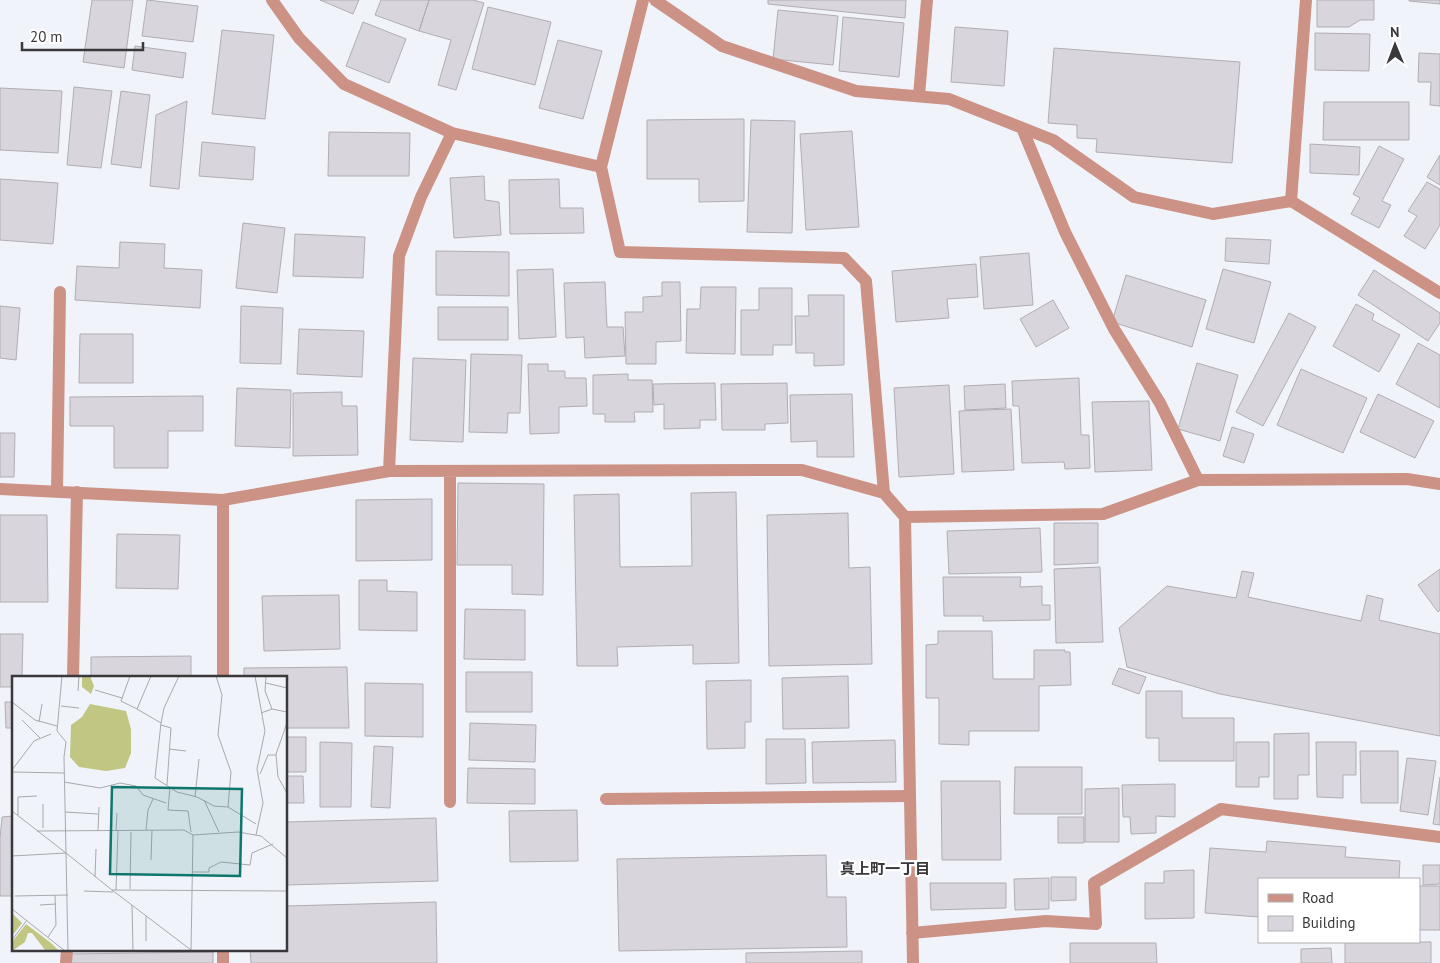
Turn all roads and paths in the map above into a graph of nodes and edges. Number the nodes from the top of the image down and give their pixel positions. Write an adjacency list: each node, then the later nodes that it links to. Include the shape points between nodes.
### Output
1 (272, 0): 8 (street, via 299,38 344,84)
2 (643, 0): 9 (street)
3 (655, 0): 6 (street, via 722,46 856,92)
4 (927, 0): 6 (street)
5 (1306, 0): 10 (street)
6 (919, 96): 7 (street, via 949,99)
7 (1022, 128): 10 (street, via 1053,140 1134,198 1213,214); 15 (street, via 1065,232 1114,329 1160,403)
8 (452, 133): 9 (street); 13 (street, via 421,197 399,256)
9 (601, 167): 20 (street, via 620,252 844,258 866,281)
10 (1290, 201): 12 (street)
11 (60, 292): 18 (street)
12 (1440, 293)
13 (389, 471): 14 (street); 21 (street)
14 (450, 471): 20 (street, via 802,470); 27 (street)
15 (1198, 480): 16 (street, via 1407,479); 22 (street, via 1103,514)
16 (1440, 484)
17 (0, 489): 18 (street)
18 (57, 491): 19 (street)
19 (77, 492): 21 (street); 23 (street)
20 (884, 493): 22 (street)
21 (223, 500): 24 (street)
22 (905, 517): 25 (street)
23 (73, 676)
24 (223, 676)
25 (910, 796): 26 (street); 29 (street)
26 (606, 799)
27 (450, 802)
28 (1440, 837): 29 (street, via 1221,809 1094,883 1096,924 1046,921)
29 (912, 933): 34 (street)
30 (67, 950): 32 (street)
31 (223, 950): 33 (street)
32 (66, 963)
33 (223, 963)
34 (913, 963)

